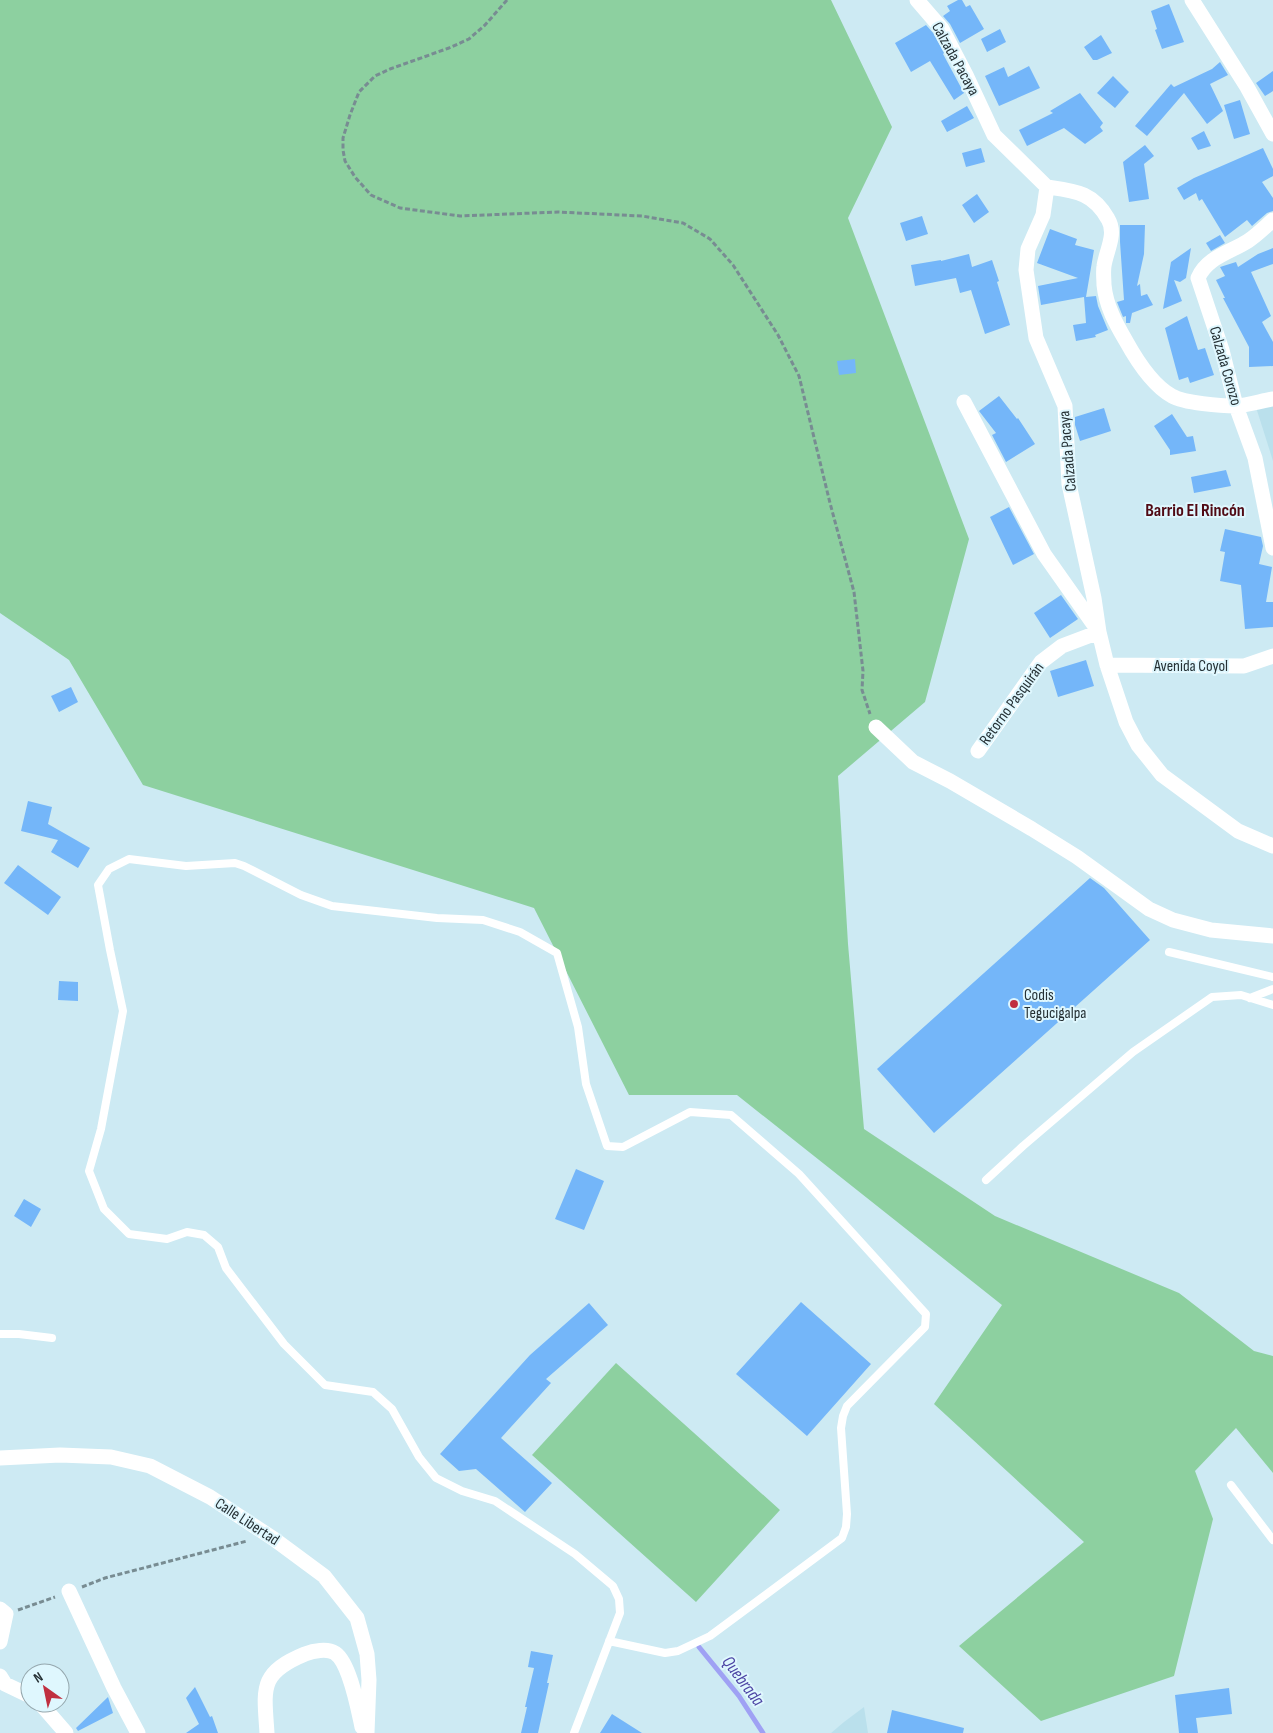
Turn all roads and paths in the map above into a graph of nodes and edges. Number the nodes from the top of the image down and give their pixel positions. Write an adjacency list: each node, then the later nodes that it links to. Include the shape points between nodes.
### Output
1 (507, 0): 15 (path, via 469,39 375,76 359,92 350,115 343,138 345,161 354,177 371,195 400,208 460,216 558,212 642,216 683,223 710,239 734,265 778,335 799,376 854,592 863,671 862,690)
2 (917, 0): 5 (street, Calzada Pacaya, via 942,29 994,135)
3 (1192, 0): 4 (street)
4 (1273, 134)
5 (1047, 187): 9 (street, via 1078,191 1088,196 1108,219 1112,228 1111,238 1103,268 1111,316 1130,350 1154,382 1173,397); 12 (street, Calzada Pacaya, via 1043,215 1028,249 1026,270 1036,338 1065,406 1069,484)
6 (1273, 220): 9 (street, Calzada Corozo, via 1248,241 1209,262 1198,278 1222,350)
7 (1273, 399): 9 (street)
8 (964, 402): 12 (street, via 1044,554)
9 (1236, 406): 10 (street, Calzada Corozo, via 1255,458)
10 (1270, 516): 11 (street, Calzada Corozo)
11 (1273, 548)
12 (1099, 632): 14 (street, Calzada Pacaya); 16 (street, Retorno Pasquirán, via 1062,646 1041,662)
13 (1273, 656): 14 (street, Avenida Coyol, via 1244,666)
14 (1108, 665): 17 (street, Calzada Pacaya, via 1126,722 1138,745 1162,775 1238,831)
15 (876, 727): 18 (street, via 913,762 1077,857 1149,909 1173,920 1211,930)
16 (978, 750)
17 (1273, 846)
18 (1273, 936)
19 (1168, 952): 20 (lane)
20 (1273, 976)
21 (1273, 989): 22 (lane)
22 (1250, 998): 23 (lane); 24 (lane, via 1241,995 1212,997 1141,1046)
23 (1273, 1005)
24 (986, 1180)
25 (0, 1334): 26 (lane)
26 (52, 1338)
27 (0, 1458): 37 (street, Calle Libertad, via 111,1457 150,1466 210,1497 324,1576 356,1618 367,1654 369,1680)
28 (1232, 1485): 29 (lane)
29 (1273, 1540)
30 (247, 1541): 31 (path, via 105,1578)
31 (69, 1592): 32 (path); 40 (street)
32 (3, 1612): 34 (street)
33 (609, 1641): 33 (lane, via 620,1613 619,1599 613,1586 575,1554 495,1501 462,1491 436,1478 419,1457 392,1409 373,1392 326,1385 284,1344 226,1268 218,1247 204,1235 188,1232 167,1239 128,1234 104,1209 89,1171 101,1128 124,1011 98,885 109,870 129,859 186,866 236,863 301,895 332,906 483,920 520,932 557,953 578,1027 586,1084 607,1146 623,1147 690,1112 731,1115 799,1174 926,1314 925,1327 847,1406 843,1416 841,1428 848,1514 842,1538 710,1636 678,1651 665,1653); 43 (lane)
34 (0, 1642)
35 (0, 1676): 36 (street, via 5,1684)
36 (20, 1691)
37 (360, 1691): 41 (street, Calle Libertad, via 334,1652 309,1652 286,1662 269,1677); 42 (street, Calle Libertad)
38 (49, 1713): 39 (street)
39 (66, 1733)
40 (138, 1733)
41 (267, 1733)
42 (366, 1733)
43 (574, 1733)

